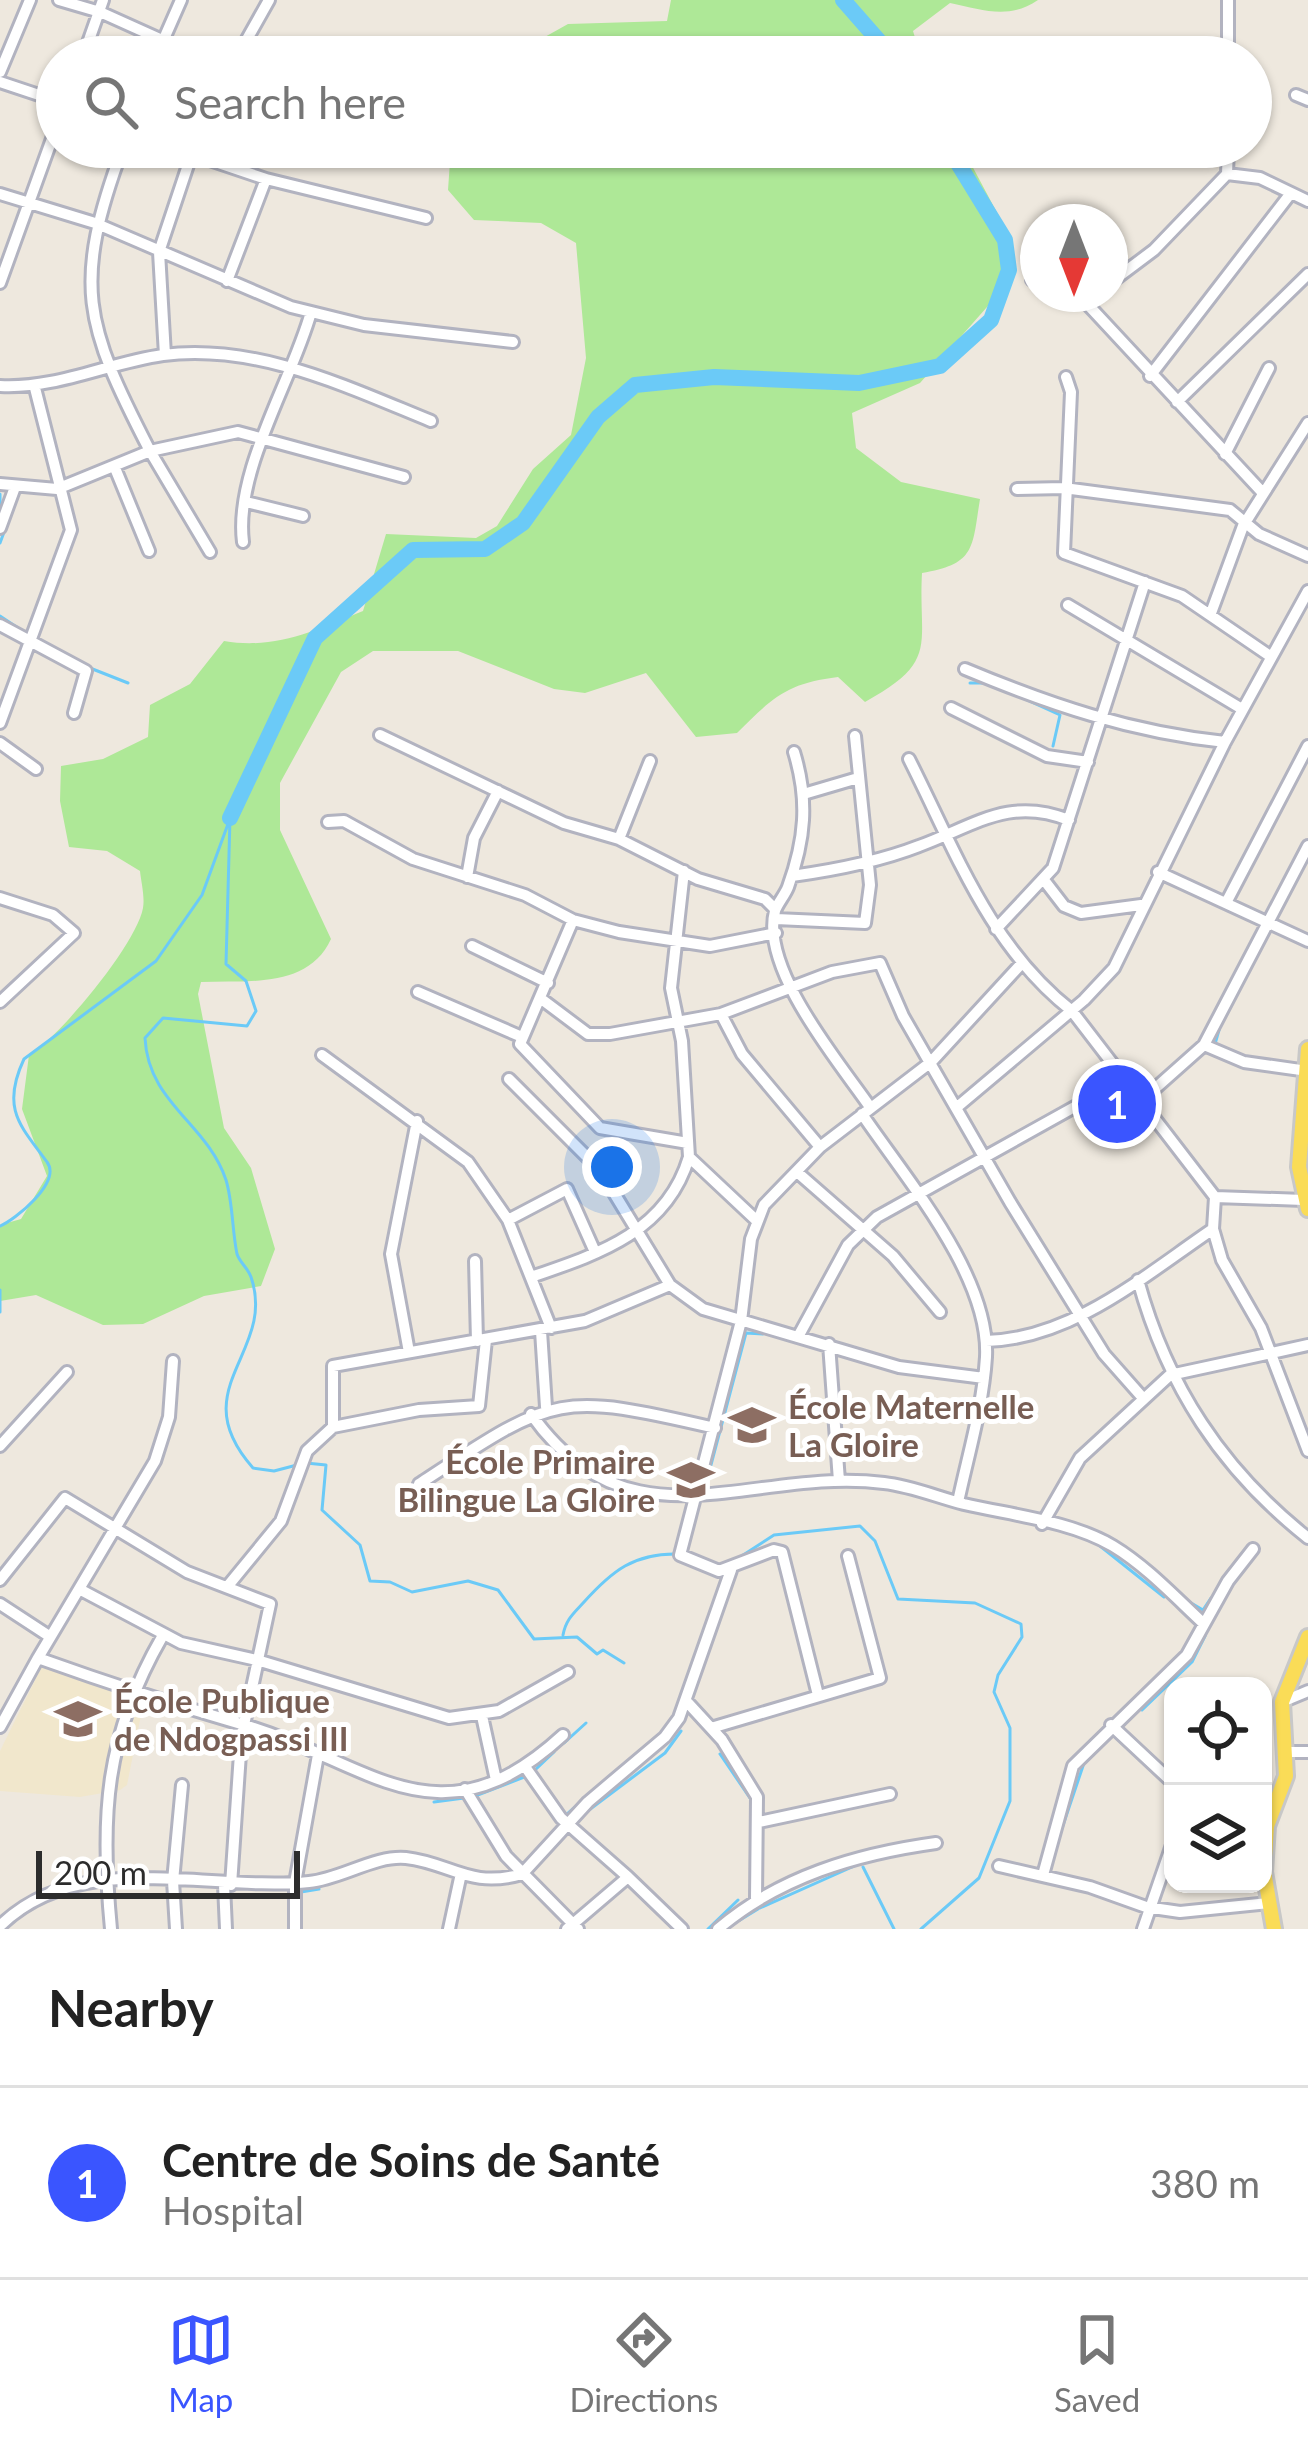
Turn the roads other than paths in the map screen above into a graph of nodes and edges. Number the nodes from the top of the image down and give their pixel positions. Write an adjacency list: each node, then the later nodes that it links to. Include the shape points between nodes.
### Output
1 (30, 0): 12 (street)
2 (58, 0): 6 (street)
3 (182, 0): 9 (street)
4 (268, 0): 10 (street)
5 (1228, 0): 11 (street)
6 (102, 6): 7 (street); 8 (street)
7 (91, 36)
8 (158, 36)
9 (165, 36)
10 (248, 36)
11 (1228, 36)
12 (0, 72)
13 (0, 82): 14 (street)
14 (36, 93)
15 (41, 168): 25 (street)
16 (115, 168): 27 (street)
17 (186, 168): 28 (street)
18 (237, 168): 21 (street)
19 (1227, 168): 20 (street)
20 (1227, 174): 23 (street, via 1260,178); 29 (street)
21 (266, 179): 26 (street); 31 (street)
22 (0, 194): 25 (street)
23 (1291, 194): 24 (street); 40 (street)
24 (1308, 201)
25 (27, 204): 27 (street); 32 (street)
26 (426, 218)
27 (95, 223): 28 (street); 37 (street, via 88,293)
28 (159, 252): 31 (street); 36 (street)
29 (1128, 270)
30 (1308, 274): 44 (street)
31 (227, 281): 33 (street)
32 (0, 284)
33 (311, 312): 35 (street); 38 (street)
34 (1094, 312): 40 (street)
35 (513, 342)
36 (165, 355): 37 (street); 38 (street)
37 (107, 367): 43 (street); 48 (street)
38 (296, 367): 45 (street); 47 (street)
39 (1269, 368): 49 (street)
40 (1150, 376): 44 (street)
41 (1066, 377): 54 (street)
42 (0, 386): 43 (street)
43 (34, 388): 55 (street)
44 (1177, 402): 49 (street)
45 (431, 421)
46 (1308, 423): 57 (street)
47 (262, 438): 48 (street, via 220,433); 51 (street); 58 (street)
48 (150, 451): 50 (street); 64 (street)
49 (1225, 454): 57 (street)
50 (115, 468): 55 (street); 63 (street)
51 (404, 477)
52 (0, 484): 53 (street)
53 (15, 487): 55 (street); 61 (street)
54 (1064, 488): 56 (street); 60 (street, via 1230,510); 66 (street, via 1064,553)
55 (57, 489): 72 (street, via 71,530)
56 (1017, 489)
57 (1262, 491): 60 (street)
58 (246, 502): 59 (street); 62 (street)
59 (303, 516)
60 (1246, 520): 65 (street); 69 (street)
61 (0, 528)
62 (243, 542)
63 (149, 551)
64 (210, 552)
65 (1308, 556)
66 (1145, 582): 69 (street); 71 (street)
67 (1308, 591): 73 (street)
68 (1069, 605): 71 (street)
69 (1211, 613): 73 (street)
70 (0, 625): 72 (street)
71 (1124, 637): 76 (street); 78 (street)
72 (29, 643): 77 (street, via 86,671); 79 (street)
73 (1270, 656): 76 (street)
74 (965, 669): 78 (street)
75 (950, 708): 88 (street, via 1047,756)
76 (1242, 709): 82 (street)
77 (74, 713)
78 (1100, 719): 82 (street); 88 (street)
79 (0, 723)
80 (380, 735): 91 (street)
81 (855, 736): 90 (street)
82 (1225, 742): 100 (street)
83 (0, 743): 89 (street)
84 (1308, 746): 105 (street)
85 (794, 752): 92 (street)
86 (909, 759): 95 (street)
87 (650, 761): 96 (street)
88 (1088, 762): 93 (street)
89 (36, 770)
90 (859, 778): 92 (street); 98 (street)
91 (499, 791): 96 (street); 102 (street, via 474,838)
92 (806, 793): 101 (street)
93 (1069, 820): 95 (street, via 1018,809); 103 (street)
94 (328, 822): 102 (street, via 344,821)
95 (948, 832): 98 (street); 110 (street, via 977,904)
96 (619, 839): 99 (street)
97 (1308, 846): 109 (street)
98 (867, 865): 101 (street); 107 (street, via 863,927)
99 (684, 871): 107 (street, via 765,899); 113 (street)
100 (1158, 872): 105 (street); 106 (street)
101 (792, 876): 107 (street)
102 (466, 877): 108 (street)
103 (1044, 880): 106 (street, via 1064,906 1082,913); 110 (street)
104 (0, 898): 119 (street, via 53,915 74,933)
105 (1227, 901): 109 (street)
106 (1141, 905): 121 (street, via 1114,968)
107 (775, 914): 111 (street)
108 (572, 920): 113 (street); 116 (street)
109 (1266, 920): 112 (street); 125 (street)
110 (996, 928): 115 (street)
111 (776, 933): 113 (street, via 718,945); 117 (street)
112 (1308, 941)
113 (672, 942): 123 (street)
114 (472, 946): 116 (street)
115 (1022, 963): 121 (street); 128 (street)
116 (548, 982): 120 (street)
117 (790, 991): 122 (street); 128 (street, via 880,963); 134 (street)
118 (418, 992): 124 (street)
119 (3, 994)
120 (540, 998): 123 (street, via 588,1034); 124 (street)
121 (1072, 1011): 131 (street); 133 (street)
122 (721, 1014): 123 (street); 137 (street, via 742,1054)
123 (675, 1025): 136 (street)
124 (522, 1037): 136 (street, via 521,1047 600,1128)
125 (1204, 1045): 129 (street, via 1244,1062); 132 (street)
126 (1308, 1049): 129 (main road)
127 (322, 1055): 135 (street)
128 (931, 1062): 133 (street); 134 (street)
129 (1306, 1070): 143 (main road, via 1299,1167)
130 (509, 1079): 148 (street, via 600,1170)
131 (1124, 1080): 132 (street); 139 (street)
132 (1141, 1102): 142 (street)
133 (956, 1108): 139 (street)
134 (866, 1111): 137 (street); 141 (street)
135 (418, 1121): 144 (street, via 468,1162); 163 (street, via 392,1234)
136 (688, 1143): 138 (street)
137 (820, 1147): 140 (street)
138 (689, 1157): 145 (street); 148 (street, via 671,1202)
139 (986, 1159): 141 (street); 155 (street)
140 (796, 1172): 145 (street); 146 (street)
141 (918, 1191): 146 (street); 160 (street, via 975,1300)
142 (1215, 1197): 143 (street); 147 (street)
143 (1306, 1205)
144 (508, 1220): 149 (street, via 566,1189); 151 (street)
145 (756, 1220): 156 (street)
146 (864, 1228): 154 (street); 158 (street)
147 (1214, 1229): 152 (street); 164 (street, via 1232,1283)
148 (638, 1231): 149 (street); 153 (street)
149 (595, 1252): 151 (street)
150 (475, 1262): 159 (street)
151 (534, 1276): 157 (street)
152 (1138, 1280): 155 (street); 167 (street)
153 (670, 1285): 156 (street, via 703,1309); 157 (street)
154 (940, 1312)
155 (1079, 1316): 160 (street, via 1027,1338); 169 (street)
156 (741, 1321): 158 (street); 173 (street)
157 (546, 1330): 159 (street); 170 (street)
158 (799, 1335): 161 (street)
159 (482, 1340): 163 (street); 172 (street, via 479,1406)
160 (986, 1342): 168 (street)
161 (830, 1344): 168 (street, via 927,1374); 176 (street)
162 (1308, 1345): 164 (street)
163 (409, 1352): 172 (street, via 330,1368)
164 (1274, 1357): 167 (street); 175 (street)
165 (173, 1361): 181 (street, via 166,1436)
166 (67, 1372): 174 (street)
167 (1170, 1375): 169 (street); 182 (street, via 1245,1480)
168 (983, 1378): 179 (street)
169 (1142, 1397): 180 (street, via 1080,1458)
170 (547, 1407): 171 (street); 173 (street, via 610,1404)
171 (531, 1414): 177 (street); 178 (street, via 582,1467 643,1495)
172 (333, 1427): 189 (street, via 306,1453 281,1521)
173 (715, 1428): 178 (street)
174 (0, 1446)
175 (1308, 1451)
176 (839, 1480): 178 (street); 179 (street)
177 (419, 1484)
178 (691, 1498): 187 (street, via 680,1555 708,1570)
179 (958, 1502): 180 (street)
180 (1042, 1524): 192 (street, via 1115,1547)
181 (118, 1527): 186 (street, via 65,1498); 189 (street); 190 (street)
182 (1308, 1538)
183 (0, 1550): 186 (street)
184 (1252, 1550): 192 (street)
185 (848, 1556): 201 (street, via 880,1678)
186 (16, 1558): 188 (street)
187 (731, 1570): 201 (street, via 782,1552); 203 (street)
188 (0, 1580)
189 (227, 1587): 197 (street, via 270,1604)
190 (81, 1590): 193 (street); 194 (street)
191 (0, 1604): 193 (street)
192 (1203, 1622): 206 (street, via 1187,1655)
193 (49, 1636): 196 (street)
194 (162, 1637): 197 (street); 200 (street)
195 (1308, 1637): 202 (main road)
196 (38, 1658): 200 (street); 207 (street)
197 (257, 1660): 204 (street, via 449,1718); 205 (street)
198 (568, 1672): 204 (street)
199 (1308, 1691): 202 (street)
200 (130, 1692): 205 (street); 229 (street, via 110,1767)
201 (818, 1695): 208 (street)
202 (1282, 1702): 210 (main road)
203 (688, 1703): 208 (street); 221 (street, via 665,1737)
204 (482, 1716): 215 (street)
205 (243, 1724): 212 (street); 232 (street)
206 (1111, 1725): 214 (street); 226 (street, via 1073,1766)
207 (0, 1727)
208 (711, 1728): 220 (street, via 753,1786)
209 (563, 1735): 213 (street)
210 (1284, 1752): 211 (street); 219 (main road, via 1286,1777)
211 (1308, 1752)
212 (317, 1755): 217 (street, via 392,1787); 231 (street)
213 (526, 1768): 215 (street); 221 (street)
214 (1164, 1775)
215 (496, 1780): 217 (street)
216 (182, 1785): 230 (street)
217 (466, 1789): 225 (street)
218 (890, 1794): 220 (street)
219 (1272, 1810)
220 (759, 1822): 234 (street)
221 (567, 1824): 225 (street); 227 (street)
222 (935, 1843): 234 (street, via 854,1859)
223 (1164, 1864): 236 (street)
224 (999, 1866): 226 (street)
225 (522, 1874): 228 (street); 238 (street)
226 (1043, 1875): 236 (street)
227 (628, 1876): 238 (street); 244 (street)
228 (460, 1877): 231 (street, via 404,1858); 243 (street)
229 (106, 1879): 230 (street); 237 (street, via 46,1893); 239 (street)
230 (173, 1882): 232 (street); 240 (street)
231 (295, 1883): 232 (street); 242 (street)
232 (228, 1885): 241 (street)
233 (1268, 1893): 235 (main road)
234 (756, 1898): 245 (street)
235 (1269, 1903): 236 (street, via 1180,1912); 247 (main road)
236 (1146, 1907): 246 (street)
237 (1, 1923)
238 (573, 1927)
239 (111, 1929)
240 (176, 1929)
241 (226, 1929)
242 (295, 1929)
243 (449, 1929)
244 (682, 1929)
245 (718, 1929)
246 (1142, 1929)
247 (1274, 1929)

